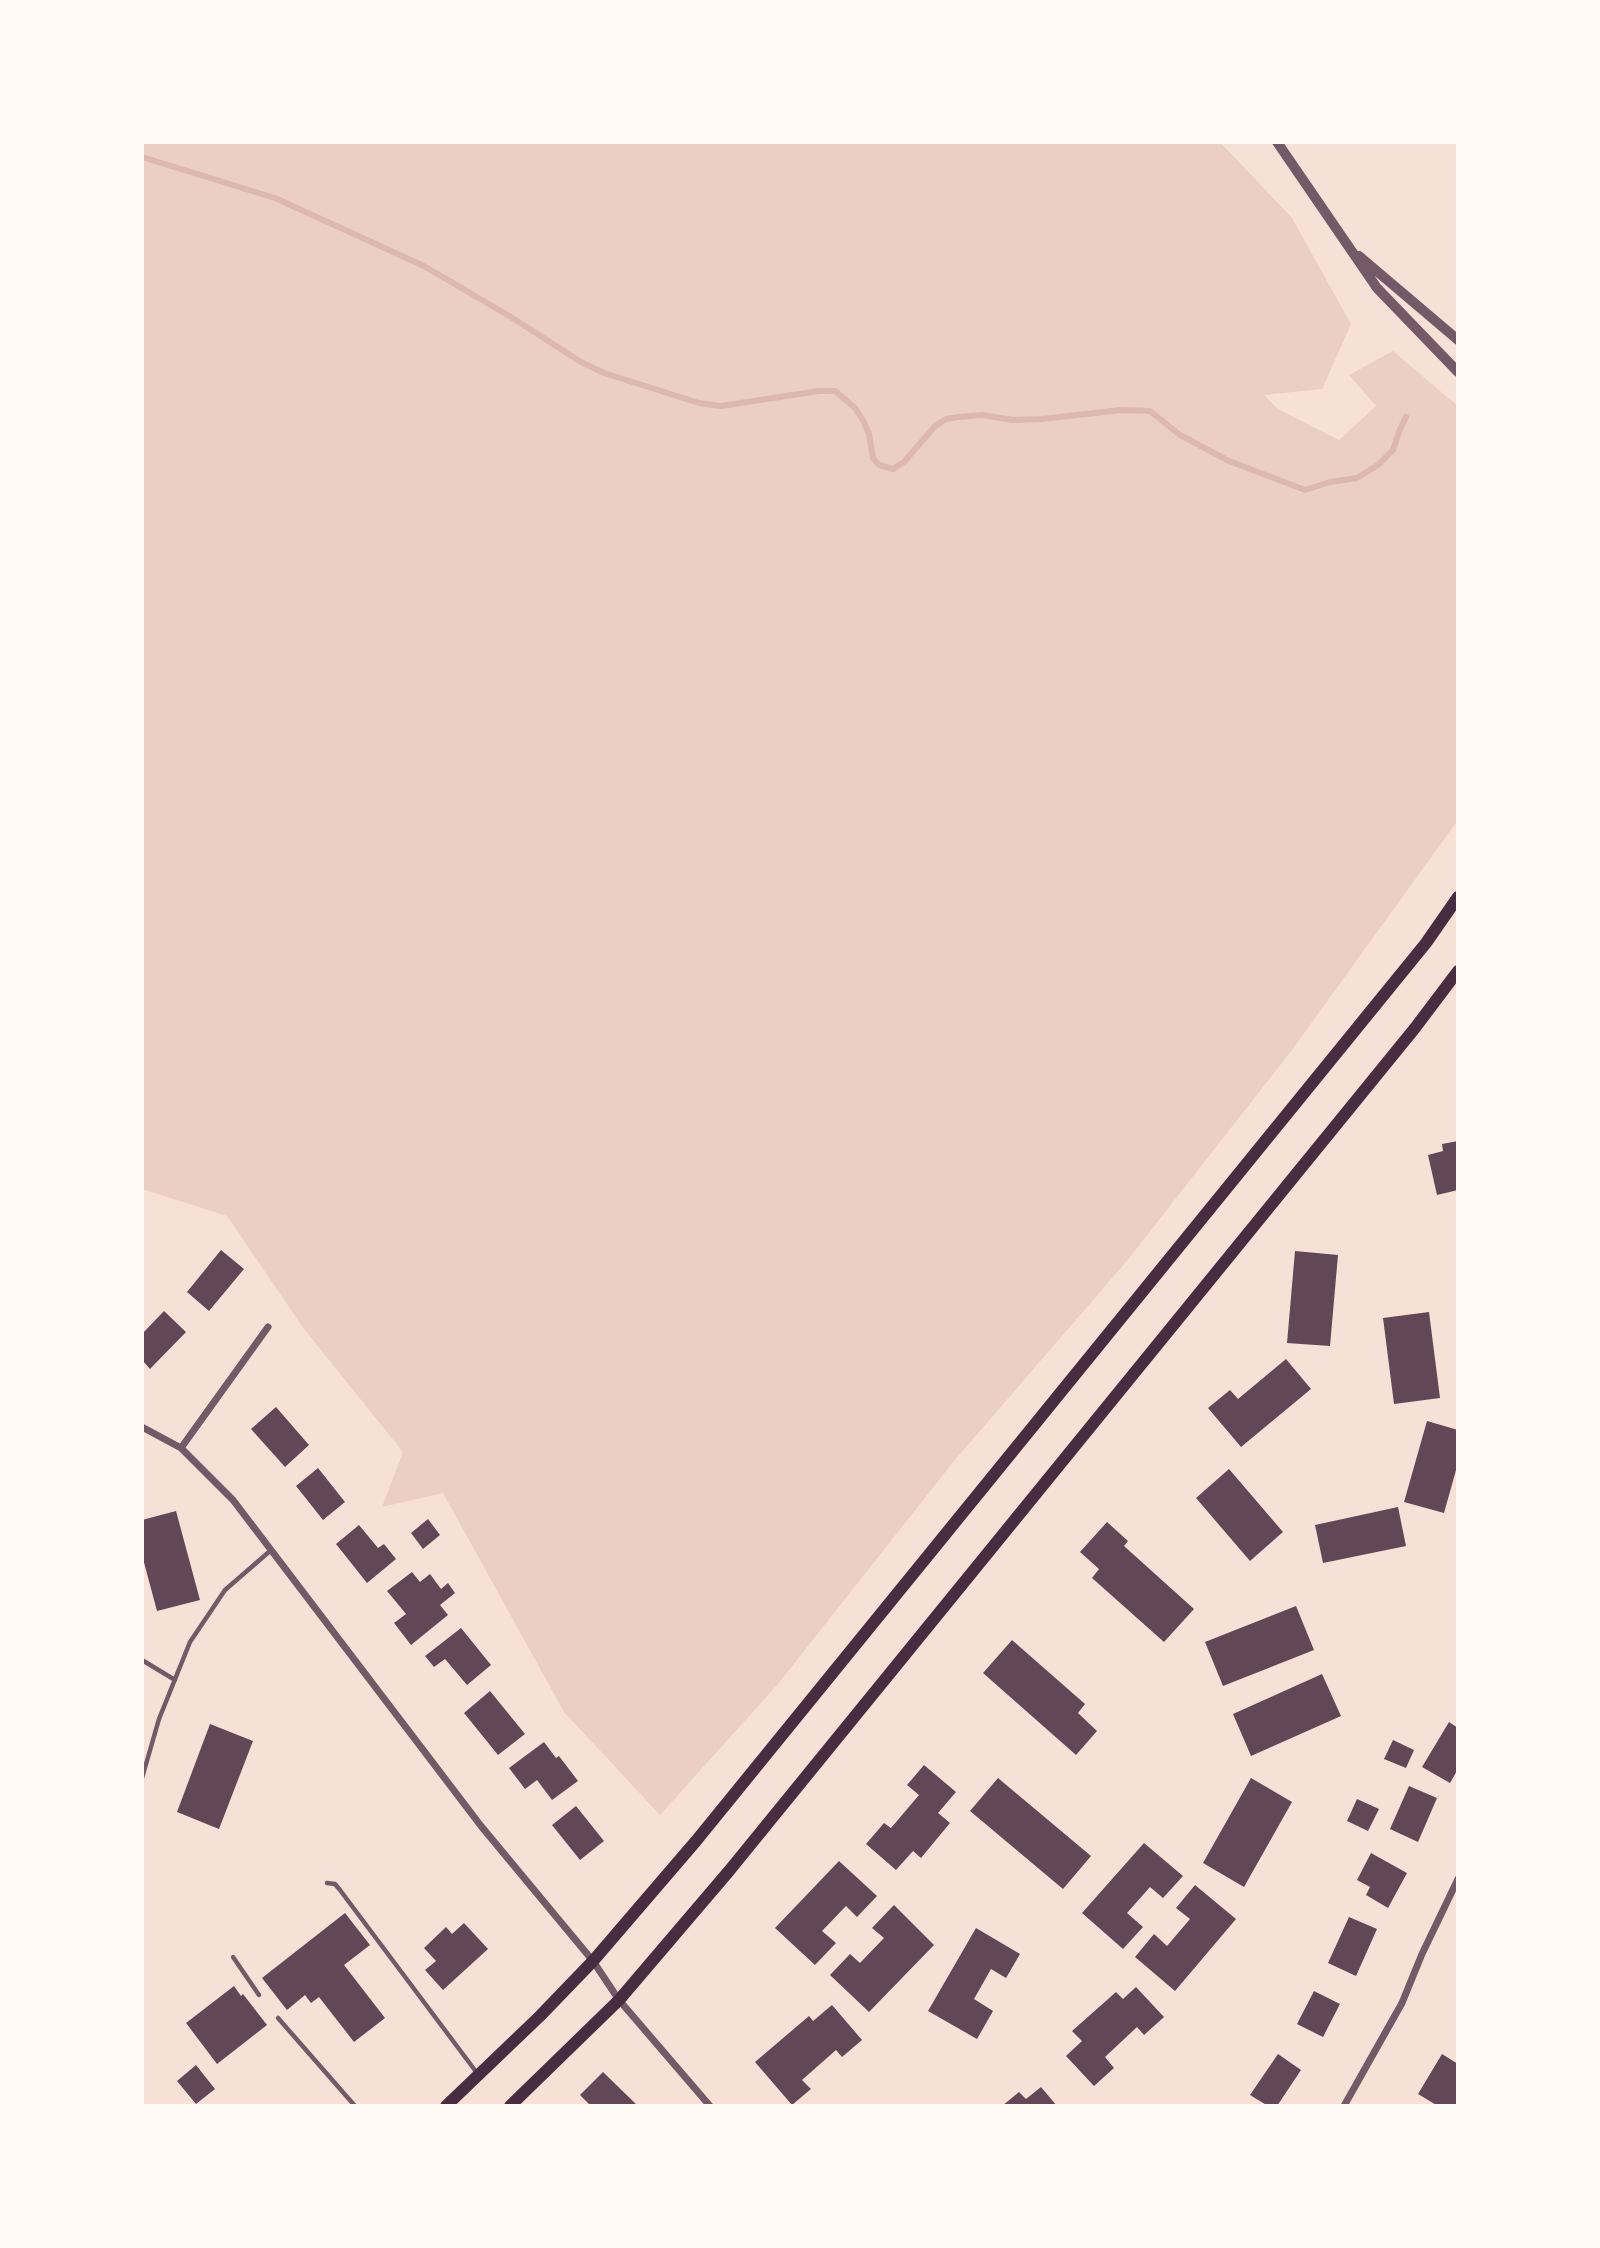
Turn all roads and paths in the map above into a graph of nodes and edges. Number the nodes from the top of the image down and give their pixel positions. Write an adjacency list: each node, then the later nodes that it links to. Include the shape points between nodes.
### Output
1 (1277, 142): 2 (street)
2 (1348, 246): 3 (street); 4 (street, via 1377,288)
3 (1458, 340)
4 (1458, 372)
5 (1458, 897): 17 (main road, via 1367,1016 695,1842)
6 (1458, 971): 19 (main road, via 738,1861)
7 (268, 1327): 9 (street)
8 (142, 1427): 9 (street)
9 (181, 1448): 10 (street, via 233,1500)
10 (271, 1550): 12 (lane, via 225,1590 190,1642); 17 (street, via 481,1826)
11 (142, 1660): 12 (lane)
12 (175, 1680): 13 (lane)
13 (142, 1778)
14 (1458, 1879): 26 (street, via 1402,2003)
15 (327, 1883): 21 (lane, via 340,1890)
16 (233, 1956): 18 (lane)
17 (593, 1961): 19 (street); 21 (main road)
18 (260, 1995)
19 (619, 2000): 24 (main road); 25 (street)
20 (278, 2018): 22 (lane)
21 (479, 2075): 23 (main road)
22 (355, 2106)
23 (446, 2106)
24 (510, 2106)
25 (710, 2106)
26 (1344, 2106)

